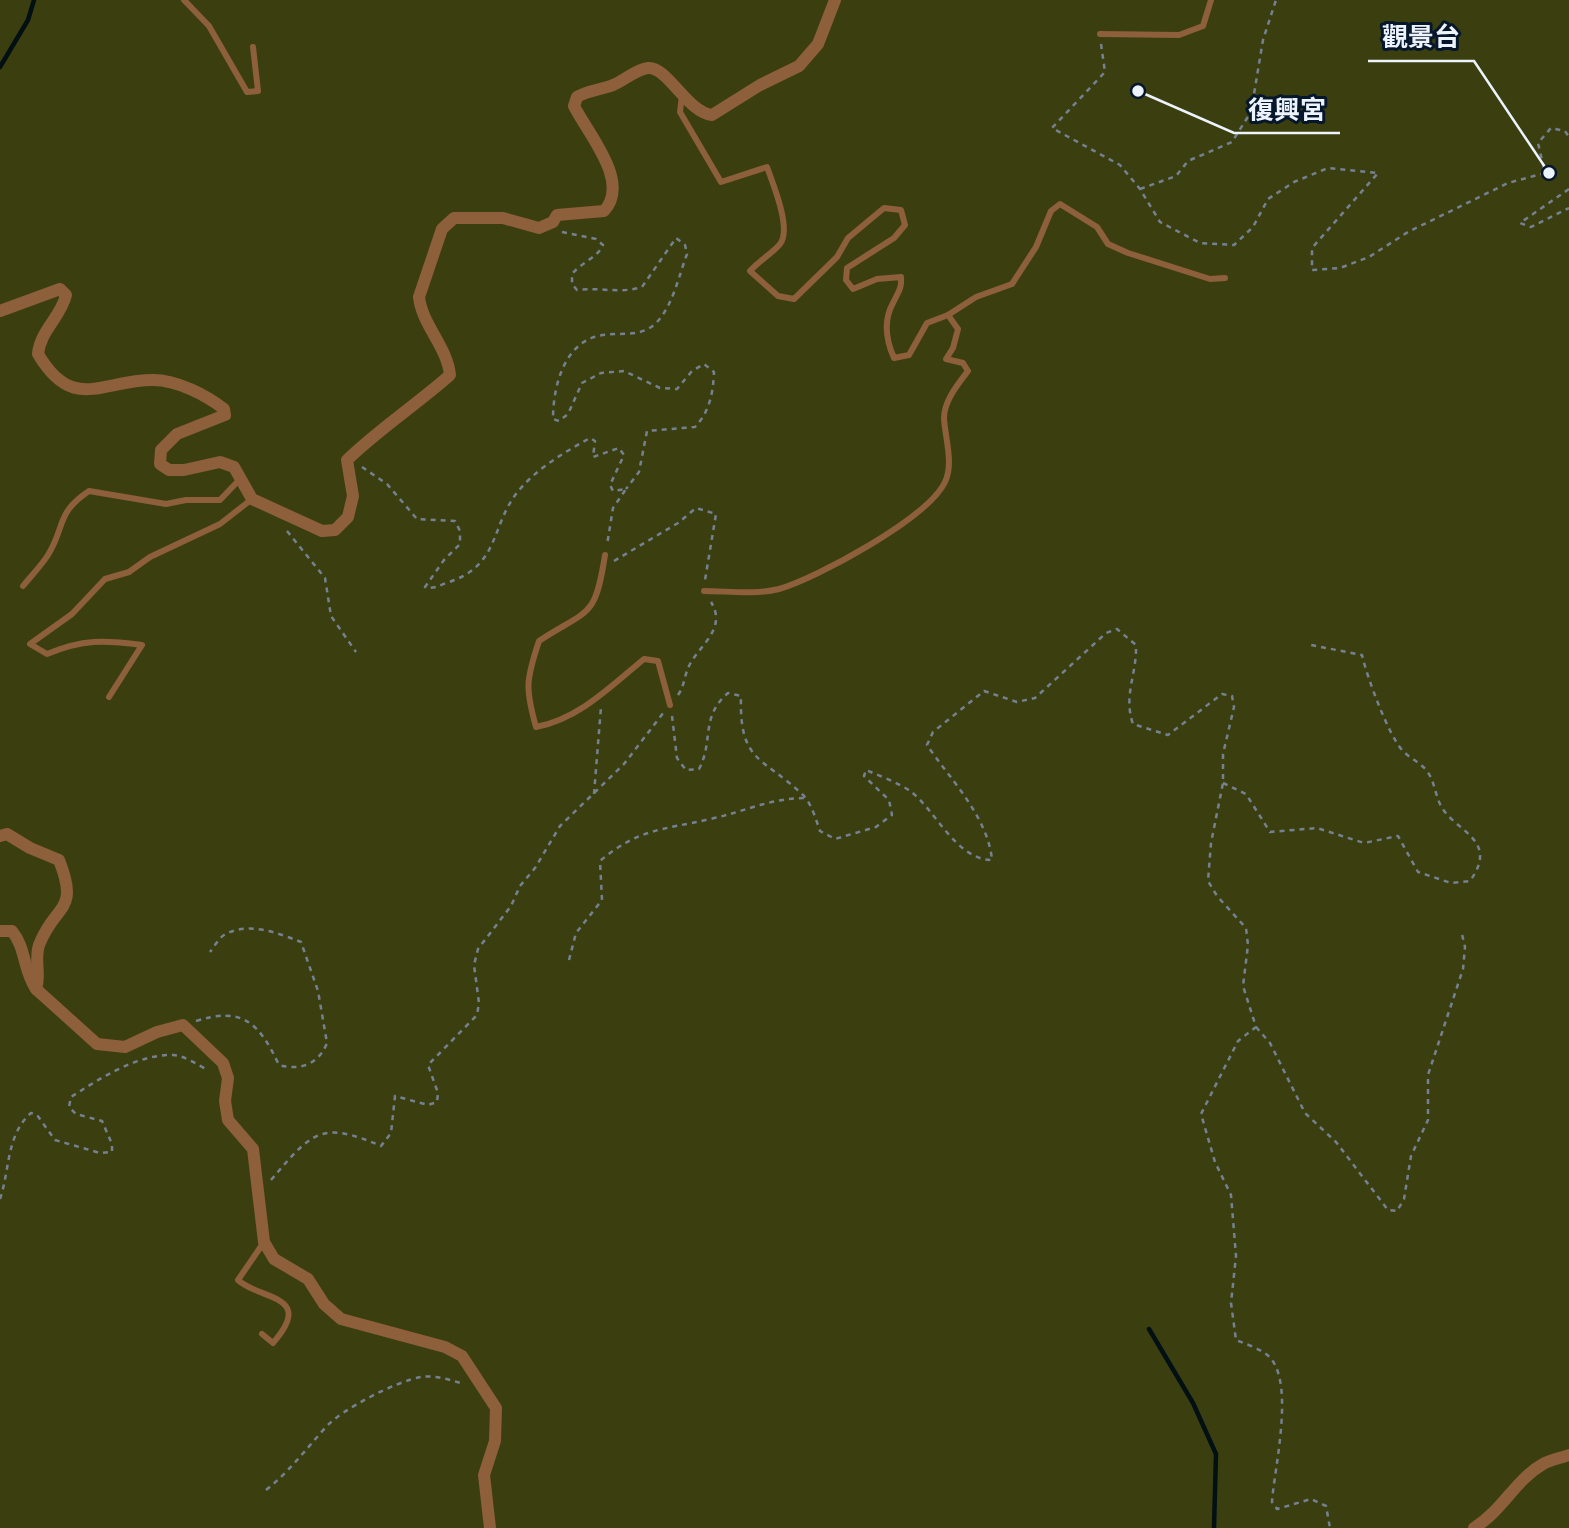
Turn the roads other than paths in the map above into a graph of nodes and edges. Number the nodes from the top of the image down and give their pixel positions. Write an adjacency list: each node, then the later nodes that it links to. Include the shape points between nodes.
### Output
1 (184, 0): 5 (lane, via 209,26 247,92 258,91)
2 (835, 0): 6 (street, via 818,44 799,66 712,115)
3 (1211, 0): 4 (lane, via 1203,26 1179,35)
4 (1100, 34)
5 (253, 47)
6 (682, 96): 9 (lane, via 680,113 721,182 767,167 784,230 780,244 750,271 778,296 794,299 837,257 848,238 884,208 901,210 905,225 894,238 847,268 846,279 853,289 877,279 901,277 902,288 888,313 887,343 894,358 909,355 927,323); 11 (street, via 657,69 646,68 577,97 574,106 612,178 614,192 604,211 557,215 539,228 503,218 454,218 442,229 419,296 420,307 442,345 450,375 347,460 353,496 348,517 335,530 322,531)
7 (1225, 278): 9 (lane, via 1210,279 1128,253 1108,244 1097,227 1060,204 1051,211 1036,247 1012,284 976,297)
8 (0, 311): 10 (street, via 60,289 66,295 64,306 39,341 38,354 55,378 70,389 87,391 157,380 207,396 225,415 177,434 161,450 160,464 169,470 184,470 220,462 234,467)
9 (948, 315): 14 (lane, via 958,329 946,359 964,363 968,371 951,395 944,416 949,445 945,482 913,513 813,577 776,590)
10 (240, 479): 11 (street); 13 (lane, via 220,500 166,504 89,491 72,502 60,520 48,556)
11 (252, 499): 15 (lane, via 220,524 150,557 130,572 105,579 72,614 30,644 47,654 103,639 142,645)
12 (605, 555): 16 (lane, via 596,602 585,614 540,641 526,694 536,727 557,723 601,696 644,659 658,661)
13 (23, 586)
14 (704, 591)
15 (109, 696)
16 (670, 705)
17 (0, 836): 19 (street, via 7,834 59,860 68,883 66,905 38,946)
18 (0, 932): 19 (street, via 12,931 20,941 26,975)
19 (36, 989): 20 (street, via 97,1044 125,1047 183,1025 223,1063 228,1078 228,1120 253,1149)
20 (264, 1242): 21 (lane, via 238,1280 283,1302 286,1328 273,1343); 23 (street, via 274,1259 309,1279 324,1304 341,1319 445,1347 462,1356 496,1408 495,1441 484,1475)
21 (262, 1334)
22 (1569, 1455): 24 (street, via 1543,1464 1517,1486 1494,1515)
23 (490, 1528)
24 (1474, 1528)

